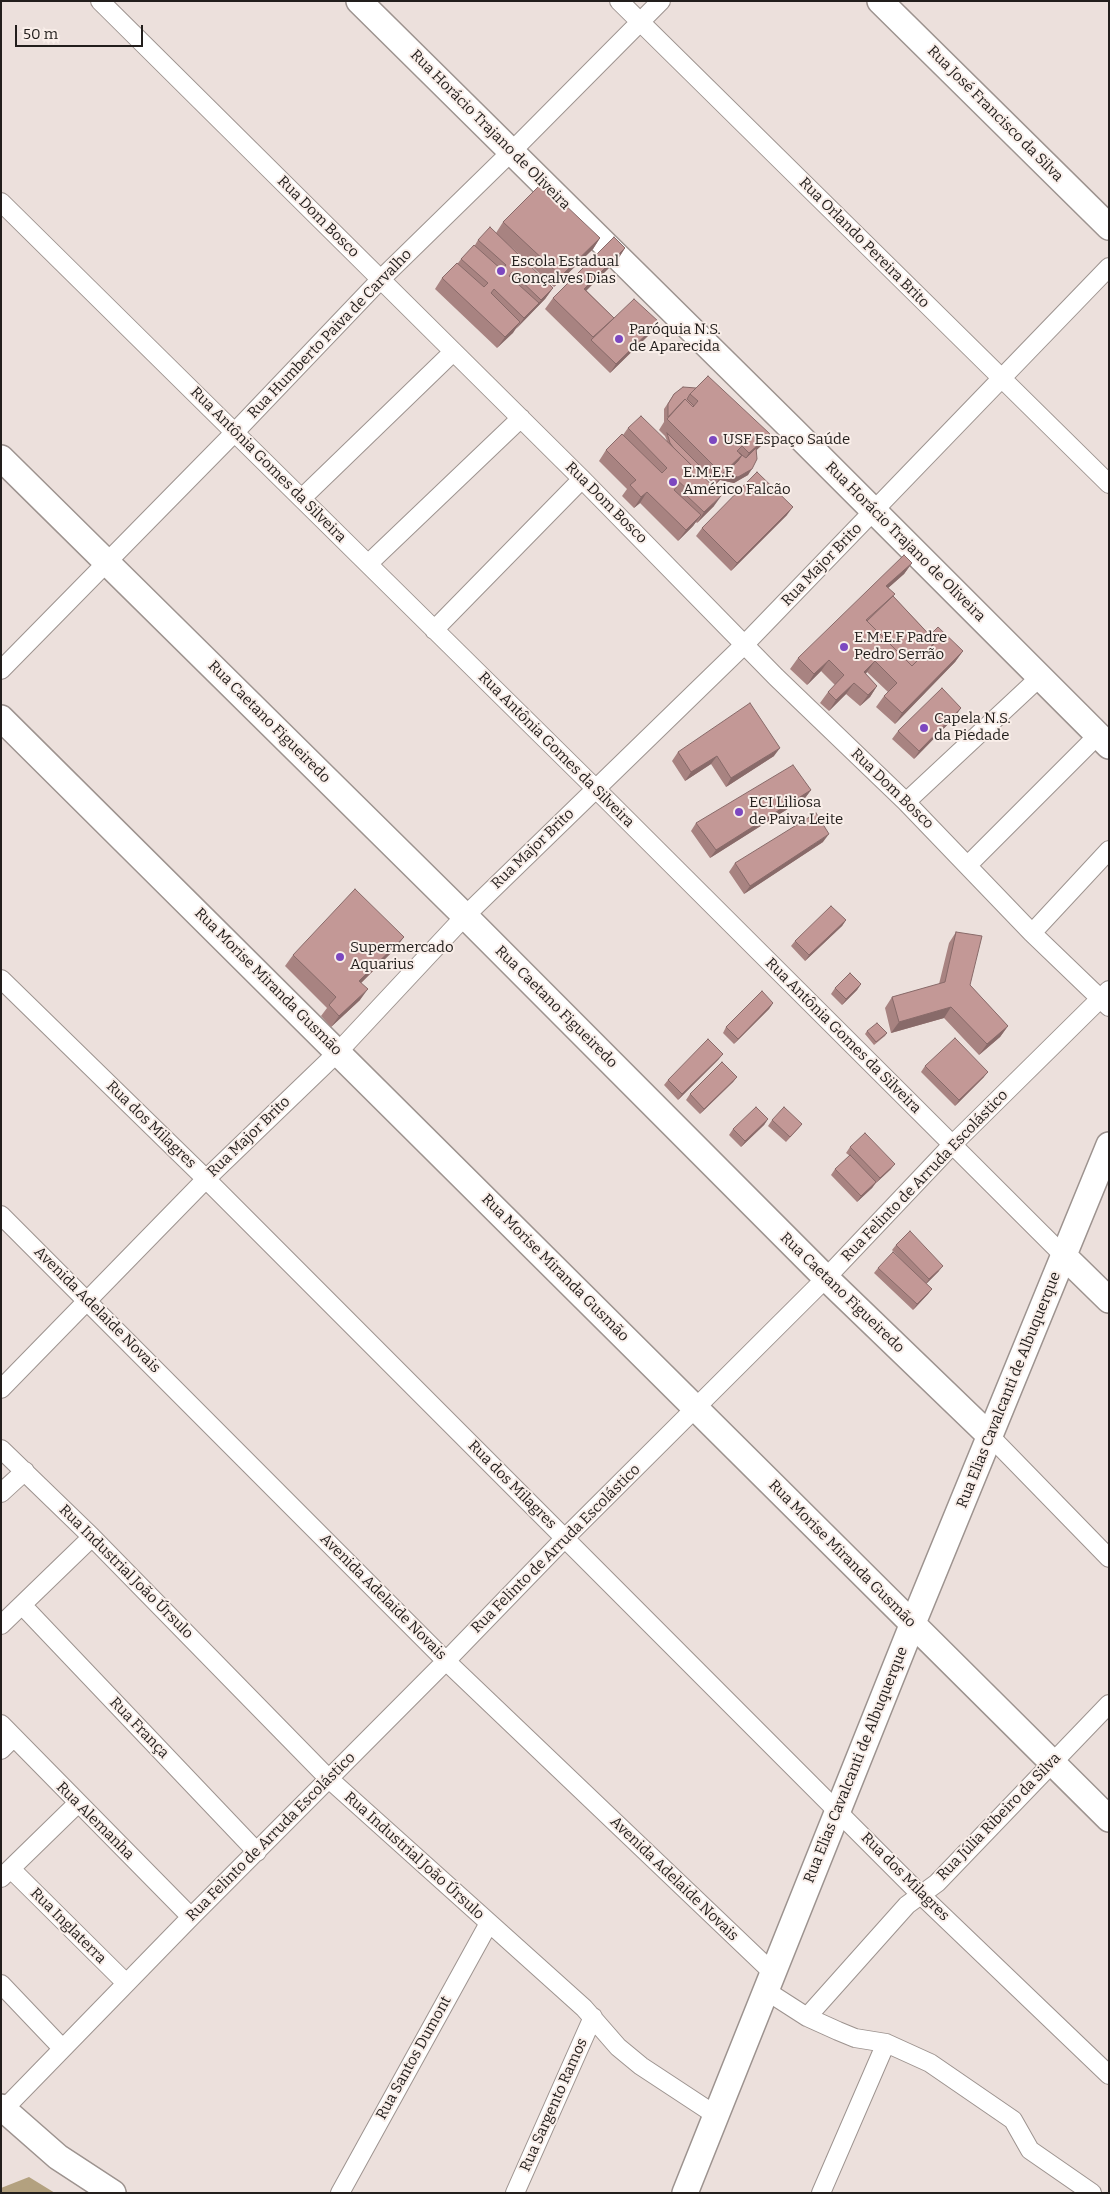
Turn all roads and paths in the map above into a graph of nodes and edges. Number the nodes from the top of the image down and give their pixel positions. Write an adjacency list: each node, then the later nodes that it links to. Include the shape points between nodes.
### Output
1 (100, 1): 11 (street, Rua Dom Bosco)
2 (359, 1): 7 (street, Rua Horácio Trajano de Oliveira)
3 (619, 1): 6 (street, Rua Orlando Pereira Brito)
4 (661, 1): 6 (street, Rua Humberto Paiva de Carvalho)
5 (880, 1): 9 (street, Rua José Francisco da Silva)
6 (639, 22): 7 (street, Rua Humberto Paiva de Carvalho); 13 (street, Rua Orlando Pereira Brito)
7 (512, 152): 11 (street, Rua Humberto Paiva de Carvalho); 20 (street, Rua Horácio Trajano de Oliveira)
8 (1, 202): 15 (street, Rua Antônia Gomes da Silveira)
9 (1109, 226)
10 (1109, 267): 13 (street, Rua Major Brito)
11 (381, 280): 12 (street, Rua Dom Bosco); 15 (street, Rua Humberto Paiva de Carvalho)
12 (453, 352): 14 (street, Rua Dom Bosco); 19 (street)
13 (1001, 378): 18 (street, Rua Orlando Pereira Brito); 20 (street, Rua Major Brito)
14 (521, 418): 17 (street, Rua Dom Bosco); 22 (street)
15 (235, 432): 19 (street, Rua Antônia Gomes da Silveira); 21 (street, Rua Humberto Paiva de Carvalho)
16 (1, 458): 21 (street, Rua Caetano Figueiredo)
17 (582, 479): 23 (street); 24 (street, Rua Dom Bosco)
18 (1109, 484)
19 (302, 498): 22 (street, Rua Antônia Gomes da Silveira)
20 (874, 512): 24 (street, Rua Major Brito); 26 (street, Rua Horácio Trajano de Oliveira)
21 (106, 561): 25 (street, Rua Humberto Paiva de Carvalho); 33 (street, Rua Caetano Figueiredo)
22 (368, 564): 23 (street, Rua Antônia Gomes da Silveira)
23 (434, 630): 29 (street, Rua Antônia Gomes da Silveira)
24 (746, 643): 29 (street, Rua Major Brito); 30 (street, Rua Dom Bosco)
25 (1, 670)
26 (1040, 677): 28 (street, Rua Horácio Trajano de Oliveira); 30 (street)
27 (1, 718): 37 (street, Rua Morise Miranda Gusmão)
28 (1103, 741): 32 (street)
29 (595, 788): 33 (street, Rua Major Brito); 38 (street, Rua Antônia Gomes da Silveira)
30 (906, 802): 32 (street, Rua Dom Bosco)
31 (1109, 850): 34 (street)
32 (968, 865): 34 (street, Rua Dom Bosco)
33 (464, 916): 37 (street, Rua Major Brito); 43 (street, Rua Caetano Figueiredo)
34 (1032, 933): 36 (street, Rua Dom Bosco)
35 (1, 979): 40 (street, Rua dos Milagres)
36 (1106, 998): 38 (street, Rua Felinto de Arruda Escolástico)
37 (338, 1052): 40 (street, Rua Major Brito); 47 (street, Rua Morise Miranda Gusmão)
38 (953, 1144): 42 (street, Rua Antônia Gomes da Silveira); 43 (street, Rua Felinto de Arruda Escolástico)
39 (1109, 1145): 42 (street, Rua Elias Cavalcanti de Albuquerque)
40 (206, 1179): 45 (street, Rua Major Brito); 53 (street, Rua dos Milagres)
41 (1, 1214): 45 (street, Avenida Adelaide Novais)
42 (1064, 1256): 44 (street, Rua Antônia Gomes da Silveira); 48 (street, Rua Elias Cavalcanti de Albuquerque)
43 (826, 1278): 47 (street, Rua Felinto de Arruda Escolástico); 48 (street, Rua Caetano Figueiredo)
44 (1109, 1300)
45 (88, 1301): 46 (street, Rua Major Brito); 58 (street, Avenida Adelaide Novais)
46 (1, 1389)
47 (696, 1409): 53 (street, Rua Felinto de Arruda Escolástico); 56 (street, Rua Morise Miranda Gusmão)
48 (990, 1436): 54 (street, Rua Caetano Figueiredo); 56 (street, Rua Elias Cavalcanti de Albuquerque)
49 (1, 1449): 50 (street, Rua Industrial João Úrsulo)
50 (25, 1471): 51 (street); 52 (street, Rua Industrial João Úrsulo)
51 (1, 1493)
52 (92, 1537): 55 (street); 64 (street, Rua Industrial João Úrsulo)
53 (565, 1538): 58 (street, Rua Felinto de Arruda Escolástico); 66 (street, Rua dos Milagres)
54 (1109, 1558)
55 (22, 1605): 57 (street); 68 (street, Rua França)
56 (913, 1624): 63 (street, Rua Morise Miranda Gusmão); 66 (street, Rua Elias Cavalcanti de Albuquerque)
57 (1, 1625)
58 (446, 1661): 64 (street, Rua Felinto de Arruda Escolástico); 73 (street, Avenida Adelaide Novais)
59 (1109, 1704): 63 (street, Rua Júlia Ribeiro da Silva)
60 (1, 1724): 61 (street, Rua Alemanha)
61 (14, 1737): 62 (street); 65 (street, Rua Alemanha)
62 (1, 1750)
63 (1051, 1762): 67 (street, Rua Morise Miranda Gusmão); 70 (street, Rua Júlia Ribeiro da Silva, via 937,1883)
64 (328, 1778): 68 (street, Rua Felinto de Arruda Escolástico); 72 (street, Rua Industrial João Úrsulo)
65 (77, 1804): 69 (street); 71 (street, Rua Alemanha)
66 (838, 1810): 70 (street, Rua dos Milagres); 73 (street, Rua Elias Cavalcanti de Albuquerque)
67 (1109, 1819)
68 (257, 1852): 71 (street, Rua Felinto de Arruda Escolástico)
69 (6, 1874): 74 (street, Rua Inglaterra)
70 (921, 1894): 77 (street, Rua Júlia Ribeiro da Silva, via 907,1905); 80 (street, Rua dos Milagres)
71 (191, 1917): 74 (street, Rua Felinto de Arruda Escolástico)
72 (489, 1923): 76 (street, Rua Industrial João Úrsulo); 84 (street, Rua Santos Dumont)
73 (769, 1981): 77 (street, Avenida Adelaide Novais); 82 (street, Rua Elias Cavalcanti de Albuquerque)
74 (126, 1983): 79 (street, Rua Felinto de Arruda Escolástico)
75 (1, 1984): 79 (street)
76 (593, 2017): 82 (street, Rua Industrial João Úrsulo, via 618,2047 641,2066); 85 (street, Rua Sargento Ramos)
77 (807, 2017): 78 (street, Avenida Adelaide Novais, via 856,2038)
78 (886, 2043): 87 (street); 88 (street, Avenida Adelaide Novais, via 930,2063 976,2093 1017,2124 1030,2150)
79 (62, 2048): 81 (street, Rua Felinto de Arruda Escolástico)
80 (1109, 2076)
81 (2, 2108): 83 (street, via 58,2157)
82 (717, 2116): 86 (street, Rua Elias Cavalcanti de Albuquerque)
83 (113, 2193)
84 (340, 2193)
85 (515, 2193)
86 (685, 2193)
87 (821, 2193)
88 (1092, 2193)

